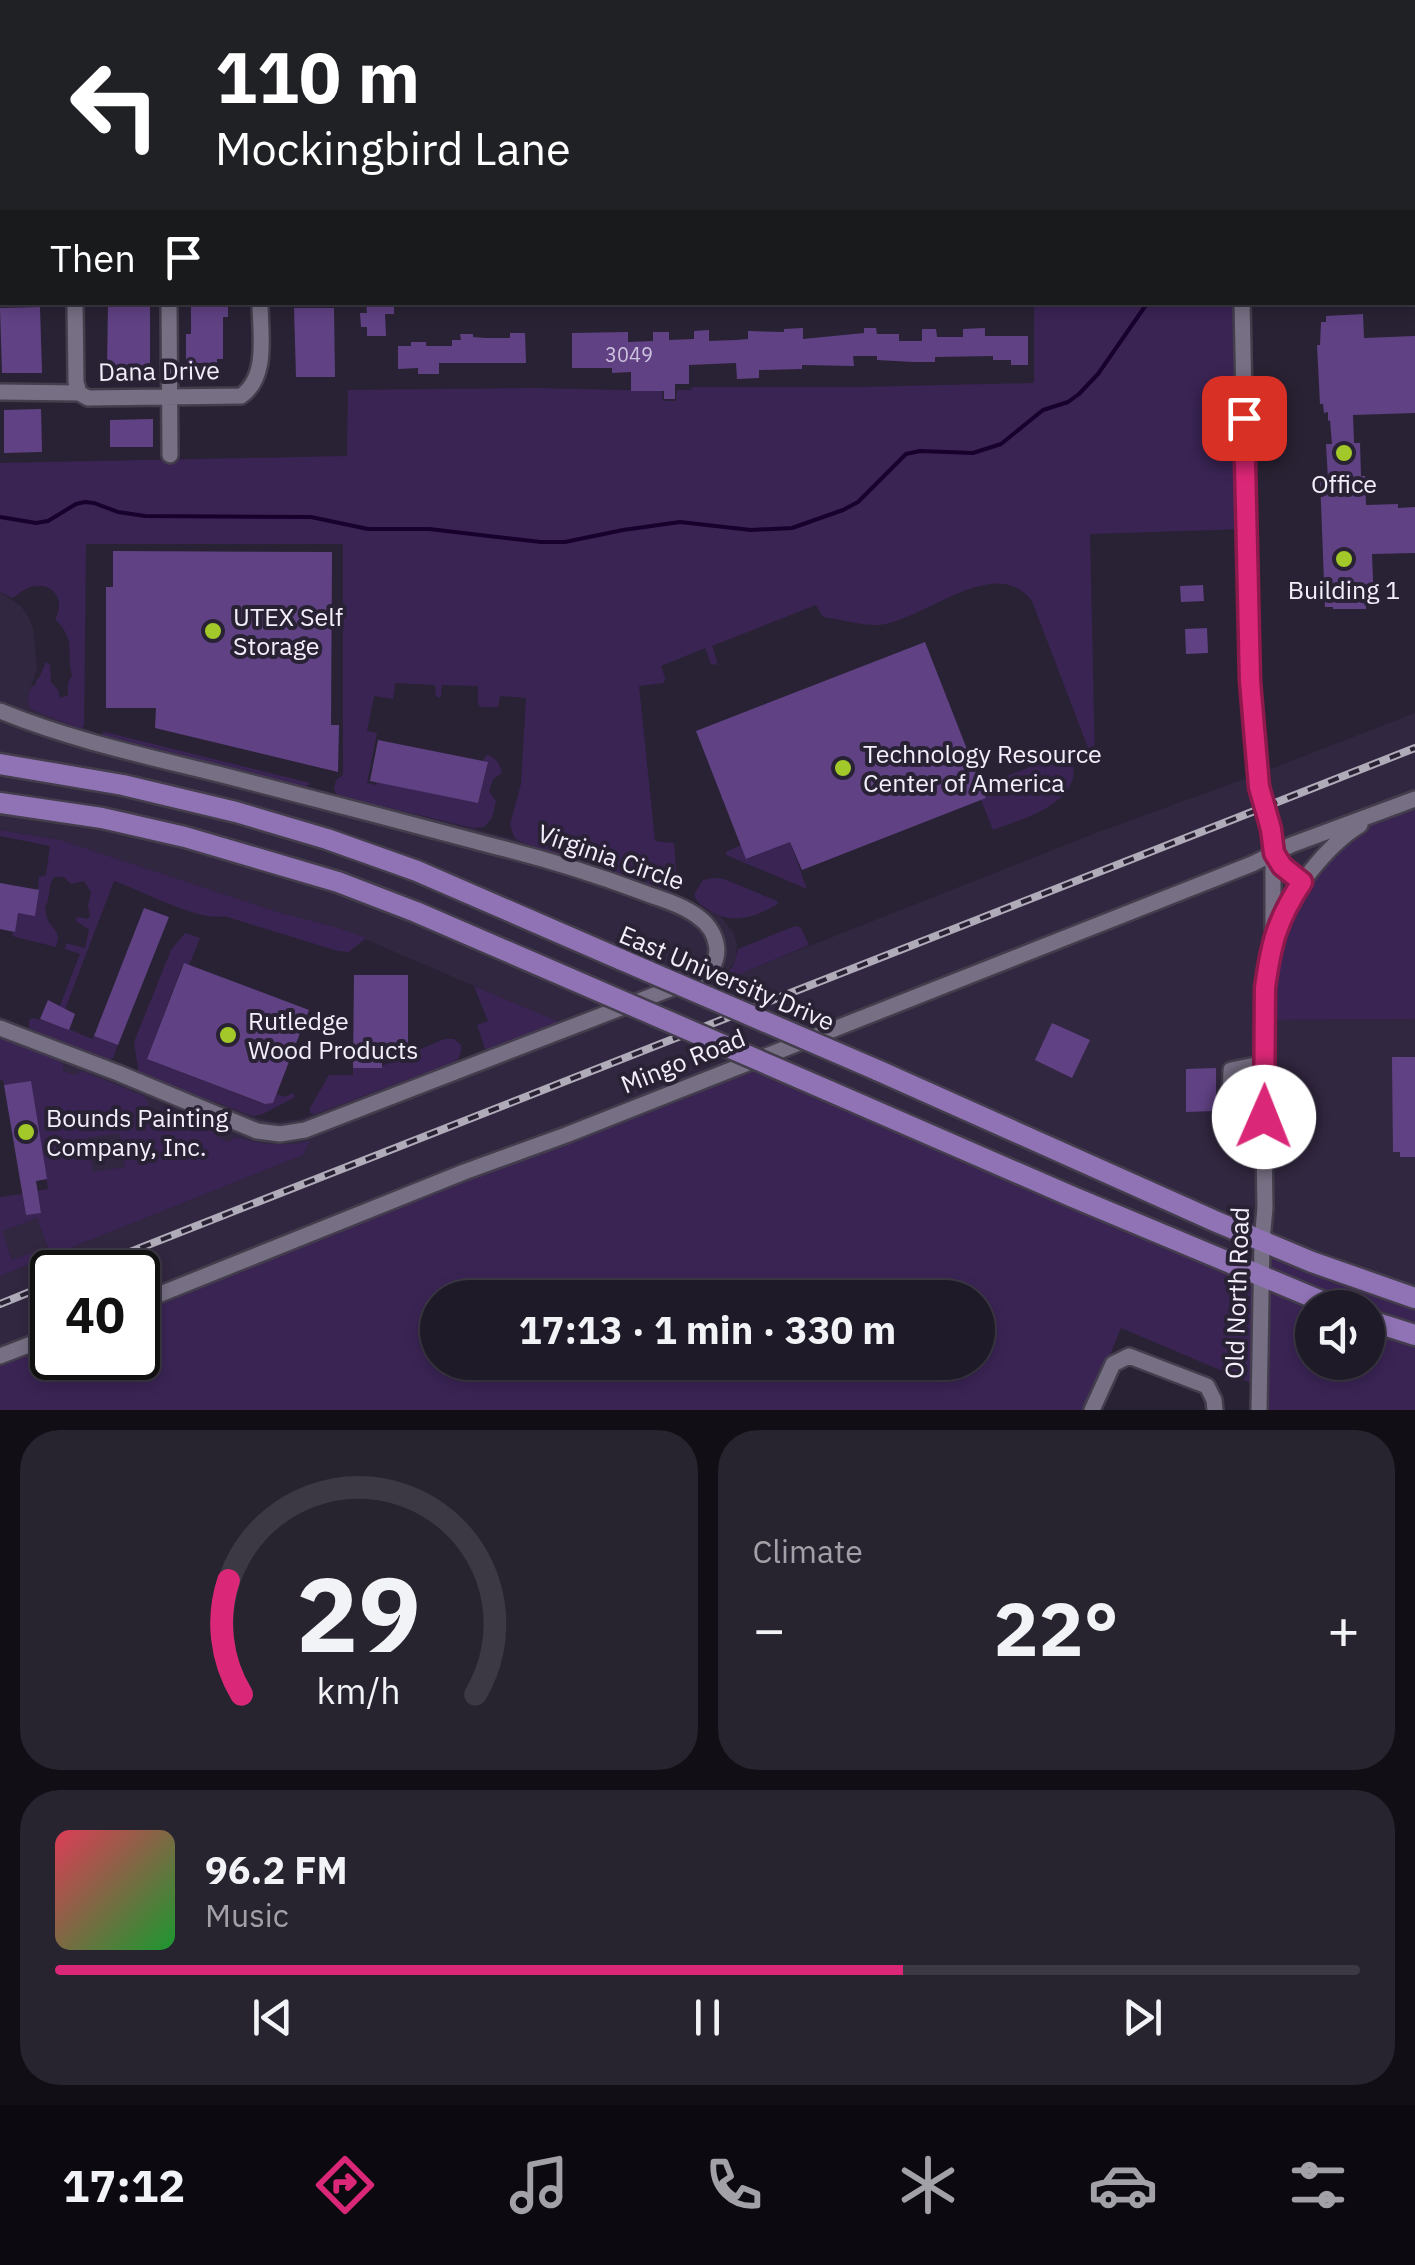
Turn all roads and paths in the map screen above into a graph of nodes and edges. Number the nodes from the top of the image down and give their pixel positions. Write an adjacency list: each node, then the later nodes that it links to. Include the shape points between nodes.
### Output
1 (75, 305): 6 (street)
2 (169, 305): 7 (street)
3 (260, 305): 7 (street, Dana Drive, via 260,368 248,391)
4 (1242, 305): 14 (street, via 1250,681 1259,787)
5 (0, 392): 6 (street, Dana Drive)
6 (78, 393): 7 (street, Dana Drive)
7 (170, 397): 8 (street)
8 (170, 455)
9 (0, 711): 17 (street, Virginia Circle, via 89,742 570,866 689,910 711,929 718,951 716,963 700,977 287,1134 256,1131)
10 (0, 764): 20 (main road, East University Drive, bridge, via 236,812 417,872)
11 (1415, 799): 13 (street, Mingo Road)
12 (0, 803): 21 (main road, bridge, via 185,836 338,882)
13 (1390, 809): 14 (street, Mingo Road); 15 (street, Old North Road, via 1343,836)
14 (1274, 853): 15 (street); 16 (street); 23 (street, Mingo Road)
15 (1302, 882): 16 (street, Old North Road)
16 (1271, 949): 18 (street, Old North Road)
17 (0, 1028)
18 (1265, 1063): 19 (street, Old North Road); 19 (street, via 1232,1070 1229,1131)
19 (1264, 1154): 20 (street, Old North Road)
20 (1262, 1242): 21 (street, Old North Road); 24 (main road, East University Drive)
21 (1262, 1276): 22 (main road); 31 (street, Old North Road)
22 (1295, 1290)
23 (160, 1294)
24 (1415, 1298)
25 (1385, 1325): 26 (main road)
26 (1415, 1335)
27 (30, 1344): 28 (street)
28 (0, 1356)
29 (1092, 1410): 30 (street, via 1113,1364 1129,1356 1207,1386)
30 (1215, 1410)
31 (1258, 1410)

